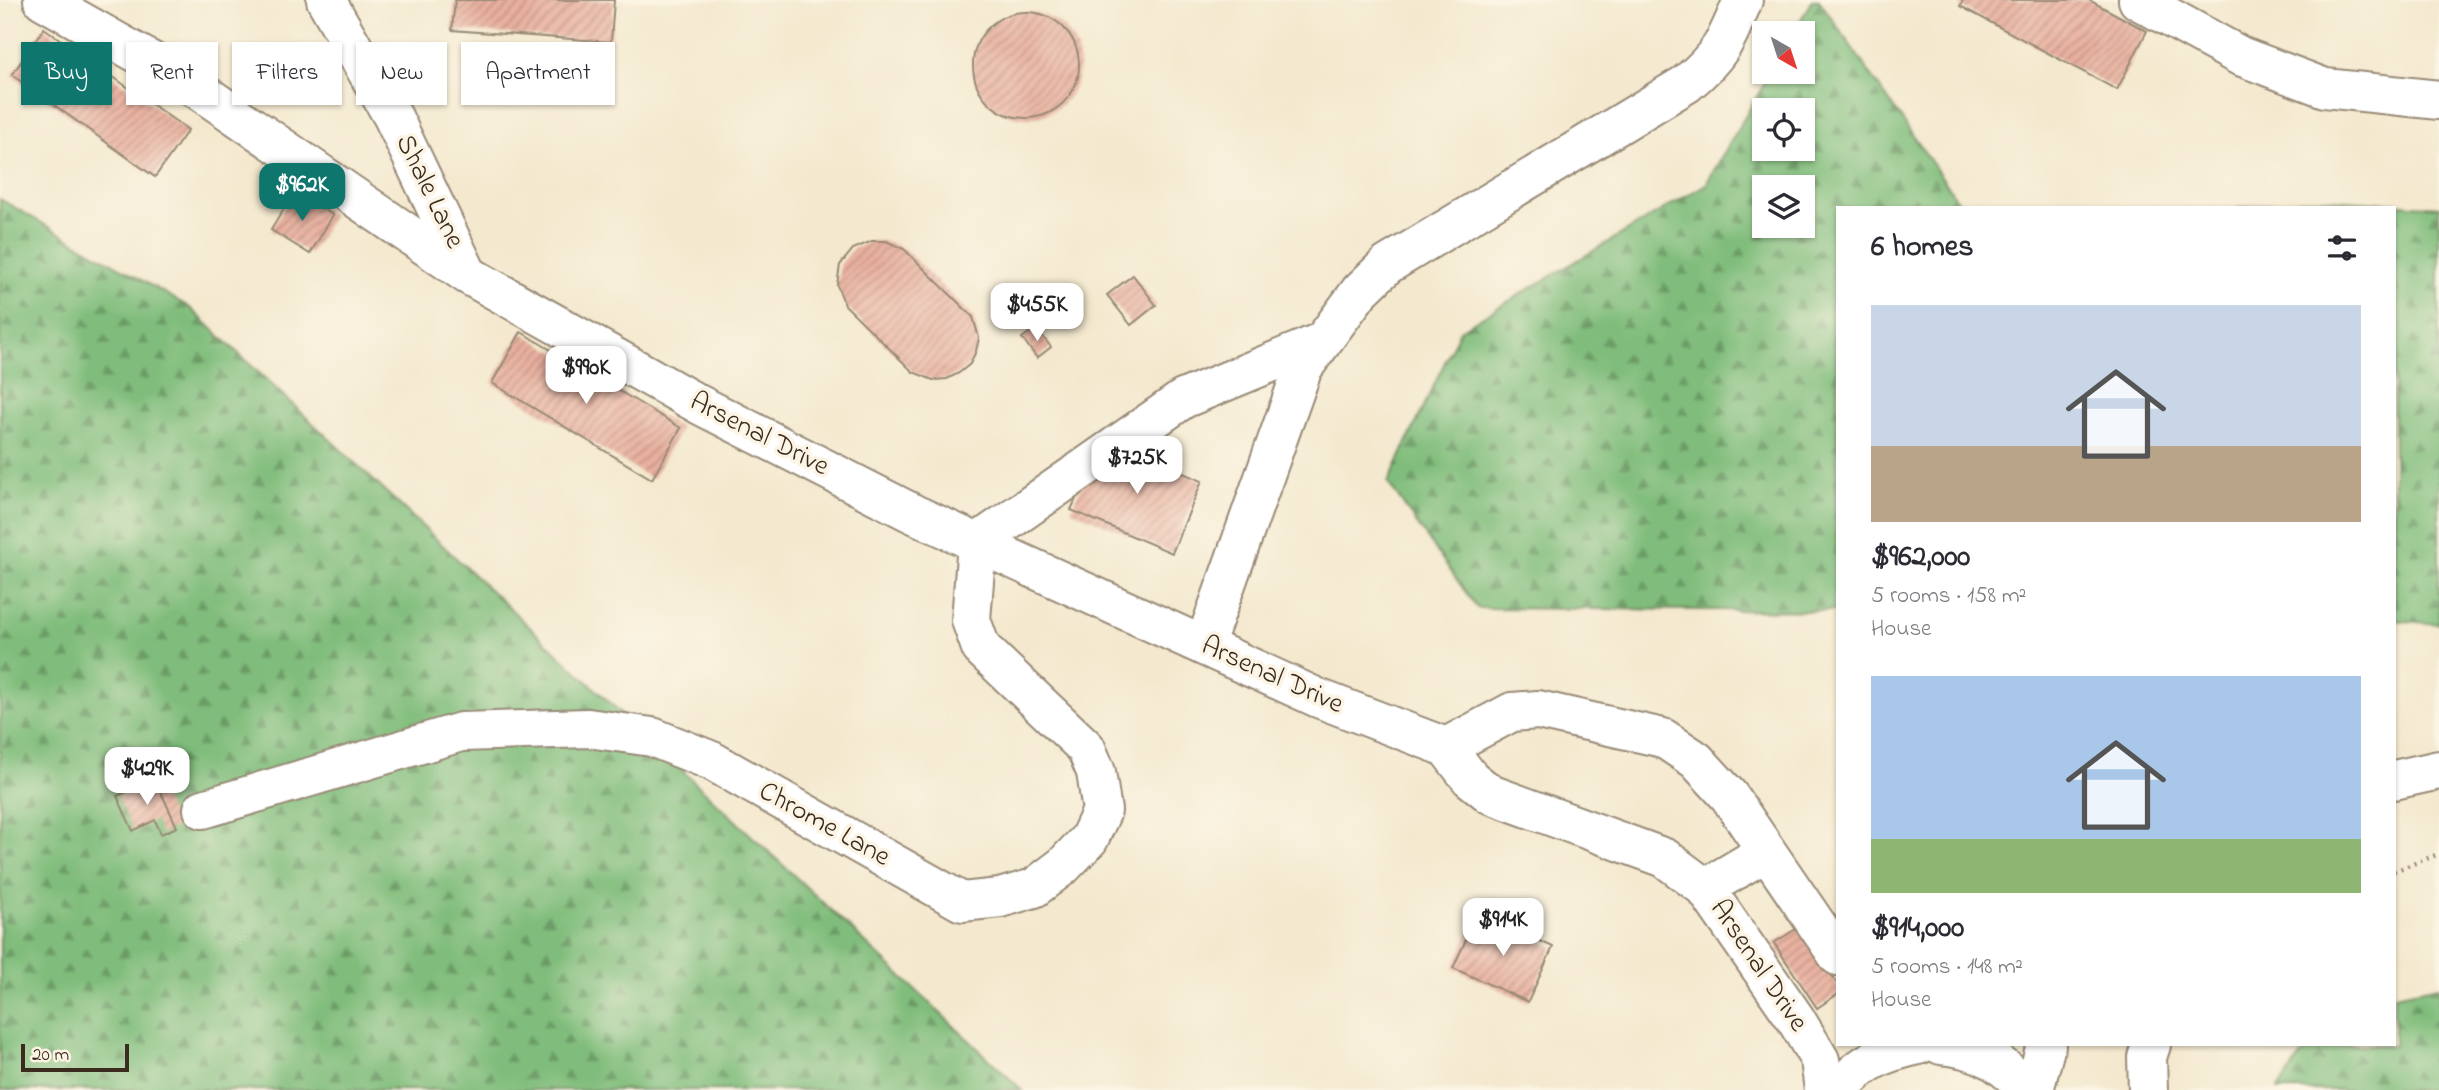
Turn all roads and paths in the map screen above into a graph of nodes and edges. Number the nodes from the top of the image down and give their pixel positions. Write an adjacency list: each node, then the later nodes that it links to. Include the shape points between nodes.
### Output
1 (43, 0): 6 (lane, Arsenal Drive, via 181,78)
2 (326, 0): 6 (lane, Shale Lane, via 393,117)
3 (1743, 0): 7 (lane, via 1729,36 1709,65 1686,84 1387,265 1360,291)
4 (2138, 0): 5 (lane, via 2240,55 2325,88)
5 (2439, 100)
6 (468, 275): 8 (lane, Arsenal Drive, via 700,405)
7 (1321, 342): 8 (lane, via 1182,399); 9 (lane, via 1303,368)
8 (977, 543): 9 (lane, Arsenal Drive); 13 (lane, Chrome Lane, via 971,620 981,648 1086,748 1096,772 1102,811 1089,839 1034,888 962,902 712,761 652,737 588,728 461,732)
9 (1204, 646): 10 (lane, Arsenal Drive, via 1318,698)
10 (1446, 747): 14 (lane, via 1511,712 1538,709 1662,738 1696,760 1721,787); 17 (lane, Arsenal Drive, via 1490,794 1665,858)
11 (2439, 769): 12 (lane)
12 (2396, 780)
13 (203, 809)
14 (1766, 852): 17 (lane); 18 (lane)
15 (2439, 854): 16 (path)
16 (2396, 870)
17 (1705, 888): 24 (lane, Arsenal Drive, via 1820,1060)
18 (1836, 954)
19 (1914, 1046): 25 (lane, via 1886,1052 1852,1073)
20 (1953, 1046): 23 (lane)
21 (2046, 1046): 26 (lane)
22 (2151, 1046): 27 (lane)
23 (2011, 1054): 26 (lane)
24 (1824, 1090)
25 (1839, 1090)
26 (2032, 1090)
27 (2148, 1090)

